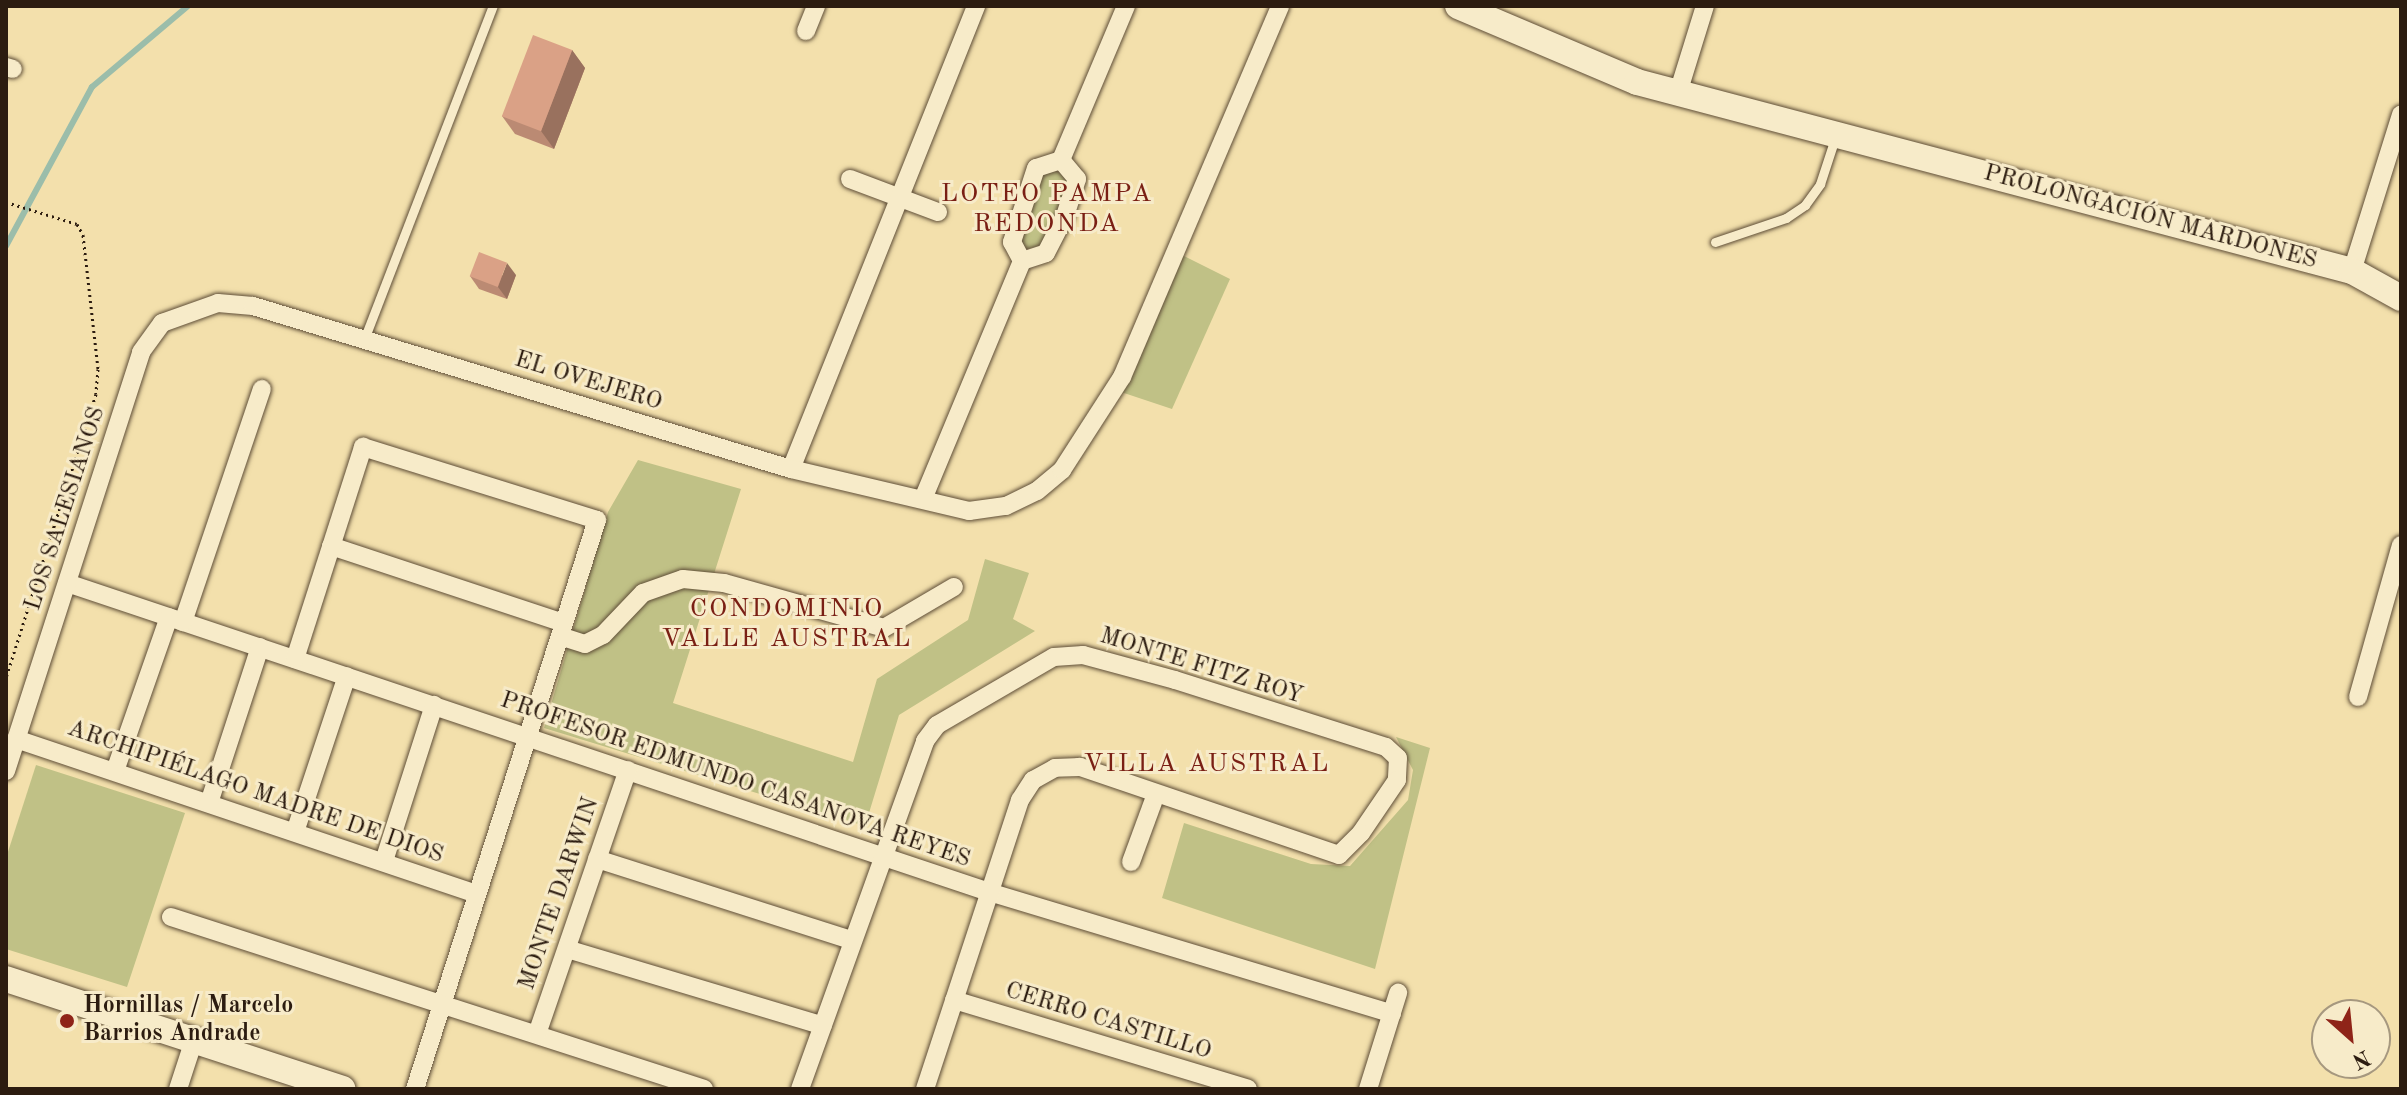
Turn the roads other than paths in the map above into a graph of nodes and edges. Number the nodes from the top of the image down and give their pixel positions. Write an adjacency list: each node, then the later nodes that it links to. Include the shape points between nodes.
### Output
1 (493, 6): 20 (lane)
2 (816, 6): 8 (street)
3 (976, 6): 14 (street)
4 (1126, 6): 12 (street)
5 (1280, 6): 24 (street, EL OVEJERO, via 1122,377 1062,470 1037,491 1006,506 969,511)
6 (1458, 6): 9 (street, PROLONGACIÓN MARDONES, via 1538,44)
7 (1705, 6): 9 (street)
8 (806, 31)
9 (1678, 93): 11 (street, PROLONGACIÓN MARDONES)
10 (2401, 115): 18 (street)
11 (1836, 135): 16 (lane, via 1820,184 1805,205 1786,218); 18 (street, PROLONGACIÓN MARDONES)
12 (1061, 160): 17 (street, via 1036,168 1012,242); 17 (street, via 1077,179 1065,216 1046,253)
13 (850, 179): 14 (street)
14 (899, 196): 15 (street); 23 (street)
15 (938, 212)
16 (1715, 242)
17 (1022, 261): 24 (street)
18 (2352, 271): 19 (street, PROLONGACIÓN MARDONES)
19 (2401, 298)
20 (365, 337): 21 (street, EL OVEJERO, via 253,306 218,303 162,323); 23 (street, EL OVEJERO)
21 (141, 352): 27 (street, LOS SALESIANOS)
22 (262, 389): 29 (street)
23 (791, 469): 24 (street, EL OVEJERO)
24 (923, 499)
25 (2401, 545): 34 (street)
26 (331, 546): 30 (street); 30 (street, via 363,447 597,520); 32 (street)
27 (67, 583): 29 (street, PROFESOR EDMUNDO CASANOVA REYES); 37 (street, LOS SALESIANOS)
28 (954, 587): 30 (street, via 884,628 724,583 683,579 643,593 603,635 585,644)
29 (176, 619): 31 (street, PROFESOR EDMUNDO CASANOVA REYES); 40 (street)
30 (562, 629): 36 (street)
31 (260, 647): 32 (street, PROFESOR EDMUNDO CASANOVA REYES); 42 (street)
32 (295, 659): 33 (street, PROFESOR EDMUNDO CASANOVA REYES)
33 (347, 676): 35 (street, PROFESOR EDMUNDO CASANOVA REYES); 43 (street)
34 (2358, 697)
35 (434, 705): 36 (street, PROFESOR EDMUNDO CASANOVA REYES); 46 (street)
36 (528, 736): 39 (street, PROFESOR EDMUNDO CASANOVA REYES); 49 (street)
37 (16, 739): 38 (street, LOS SALESIANOS); 40 (street, ARCHIPIÉLAGO MADRE DE DIOS)
38 (7, 768)
39 (628, 770): 44 (street, PROFESOR EDMUNDO CASANOVA REYES); 45 (street, MONTE DARWIN)
40 (115, 771): 42 (street, ARCHIPIÉLAGO MADRE DE DIOS)
41 (1156, 794): 44 (street, MONTE FITZ ROY, via 1339,855 1397,780 1398,758 1386,747 1083,655 1054,657 937,725 925,741); 47 (street); 48 (street, via 1080,767 1055,768 1033,780 1020,800)
42 (209, 803): 43 (street, ARCHIPIÉLAGO MADRE DE DIOS)
43 (295, 832): 46 (street, ARCHIPIÉLAGO MADRE DE DIOS)
44 (881, 855): 48 (street, PROFESOR EDMUNDO CASANOVA REYES); 51 (street, MONTE FITZ ROY)
45 (597, 859): 51 (street); 52 (street, MONTE DARWIN)
46 (384, 861): 49 (street, ARCHIPIÉLAGO MADRE DE DIOS)
47 (1131, 862)
48 (989, 892): 55 (street); 57 (street, PROFESOR EDMUNDO CASANOVA REYES)
49 (477, 894): 56 (street)
50 (171, 917): 56 (street)
51 (851, 940): 58 (street, MONTE FITZ ROY)
52 (567, 949): 58 (street); 59 (street, MONTE DARWIN)
53 (6, 979): 60 (street)
54 (1398, 993): 57 (street)
55 (954, 1000): 66 (street); 67 (street, CERRO CASTILLO)
56 (442, 1003): 59 (street); 64 (street)
57 (1392, 1014): 68 (street)
58 (823, 1026): 65 (street, MONTE FITZ ROY)
59 (537, 1034): 61 (street)
60 (194, 1040): 62 (street); 63 (street)
61 (698, 1088)
62 (178, 1089)
63 (342, 1089)
64 (415, 1089)
65 (800, 1089)
66 (925, 1089)
67 (1248, 1089)
68 (1368, 1089)

